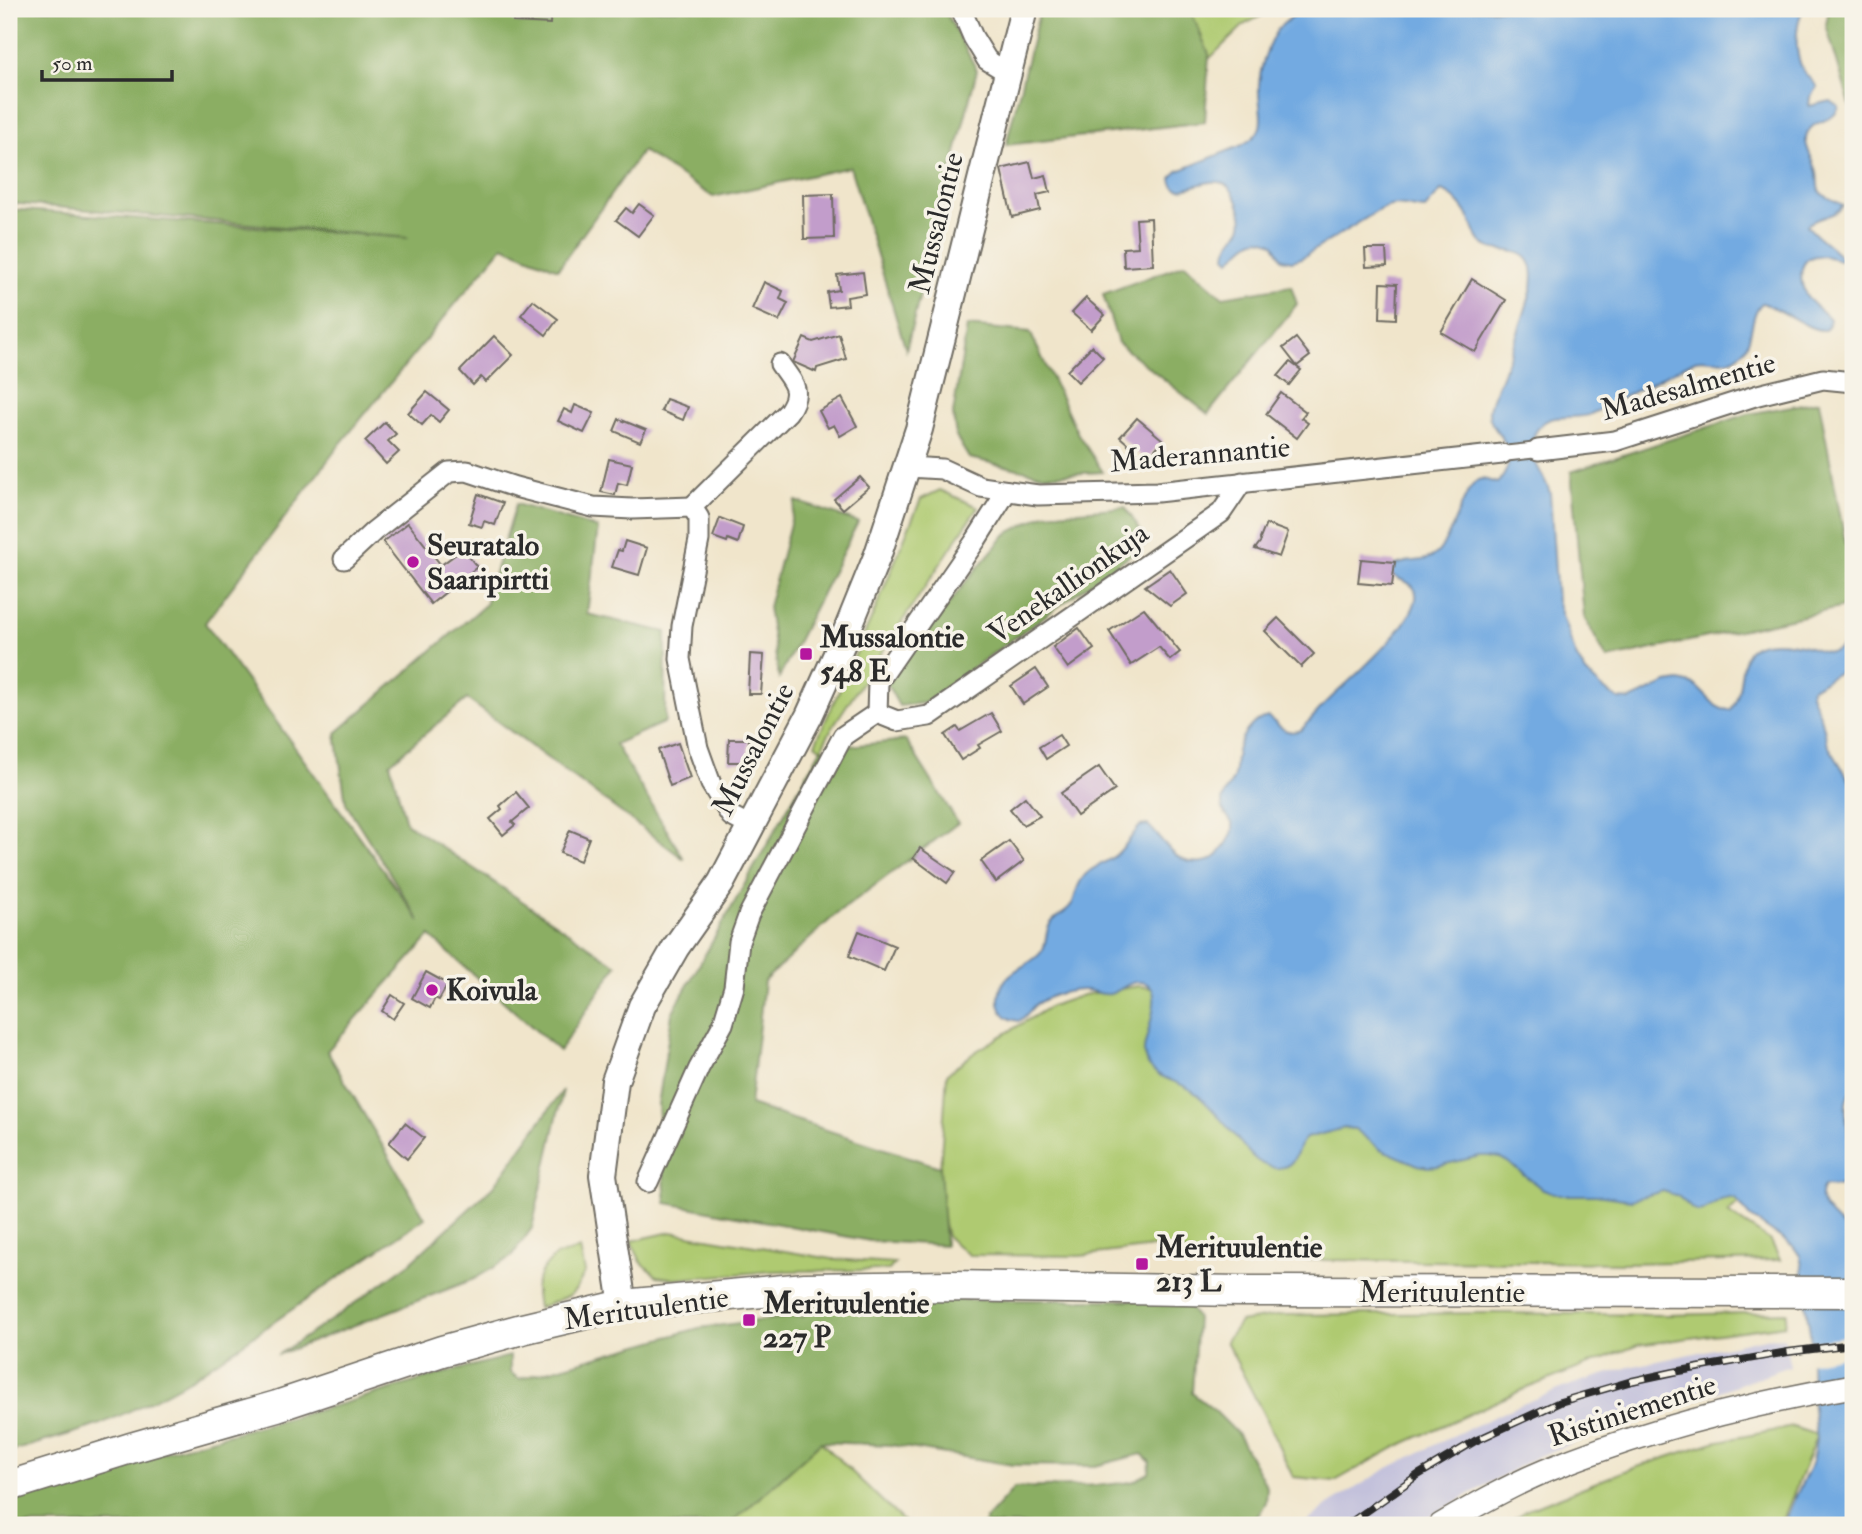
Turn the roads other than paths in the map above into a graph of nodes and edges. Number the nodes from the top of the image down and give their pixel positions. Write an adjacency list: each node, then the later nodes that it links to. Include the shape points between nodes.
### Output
1 (961, 9): 3 (street, via 988,60)
2 (1024, 9): 3 (main road, Mussalontie)
3 (1008, 73): 8 (main road, Mussalontie)
4 (780, 364): 11 (street, via 796,387 796,400)
5 (1853, 382): 6 (street, Madesalmentie, via 1823,379 1615,441)
6 (1538, 450): 7 (street)
7 (1502, 454): 9 (street, Maderannantie)
8 (908, 467): 10 (street, Maderannantie, via 942,469 981,487); 14 (main road, Mussalontie, via 842,643)
9 (1242, 482): 10 (street, Maderannantie, via 1157,492 1038,495); 13 (street, Venekallionkuja, via 1221,513 929,716 897,721)
10 (1007, 491): 13 (street, via 878,682)
11 (692, 507): 12 (street, via 593,507 467,471 449,472); 14 (street, via 699,518 699,540 680,659 698,748 711,783 731,816)
12 (344, 559)
13 (877, 713): 15 (street, via 843,736 748,914 738,942 734,988 723,1024)
14 (751, 827): 17 (main road, Mussalontie, via 721,883 642,1006 615,1081 603,1175)
15 (648, 1182)
16 (1853, 1292): 17 (main road, Merituulentie, via 845,1287)
17 (623, 1305): 19 (main road, Merituulentie, via 442,1351 327,1391)
18 (1853, 1386): 20 (street, Ristiniementie, via 1709,1416 1623,1442 1543,1472)
19 (9, 1486)
20 (1441, 1525)

